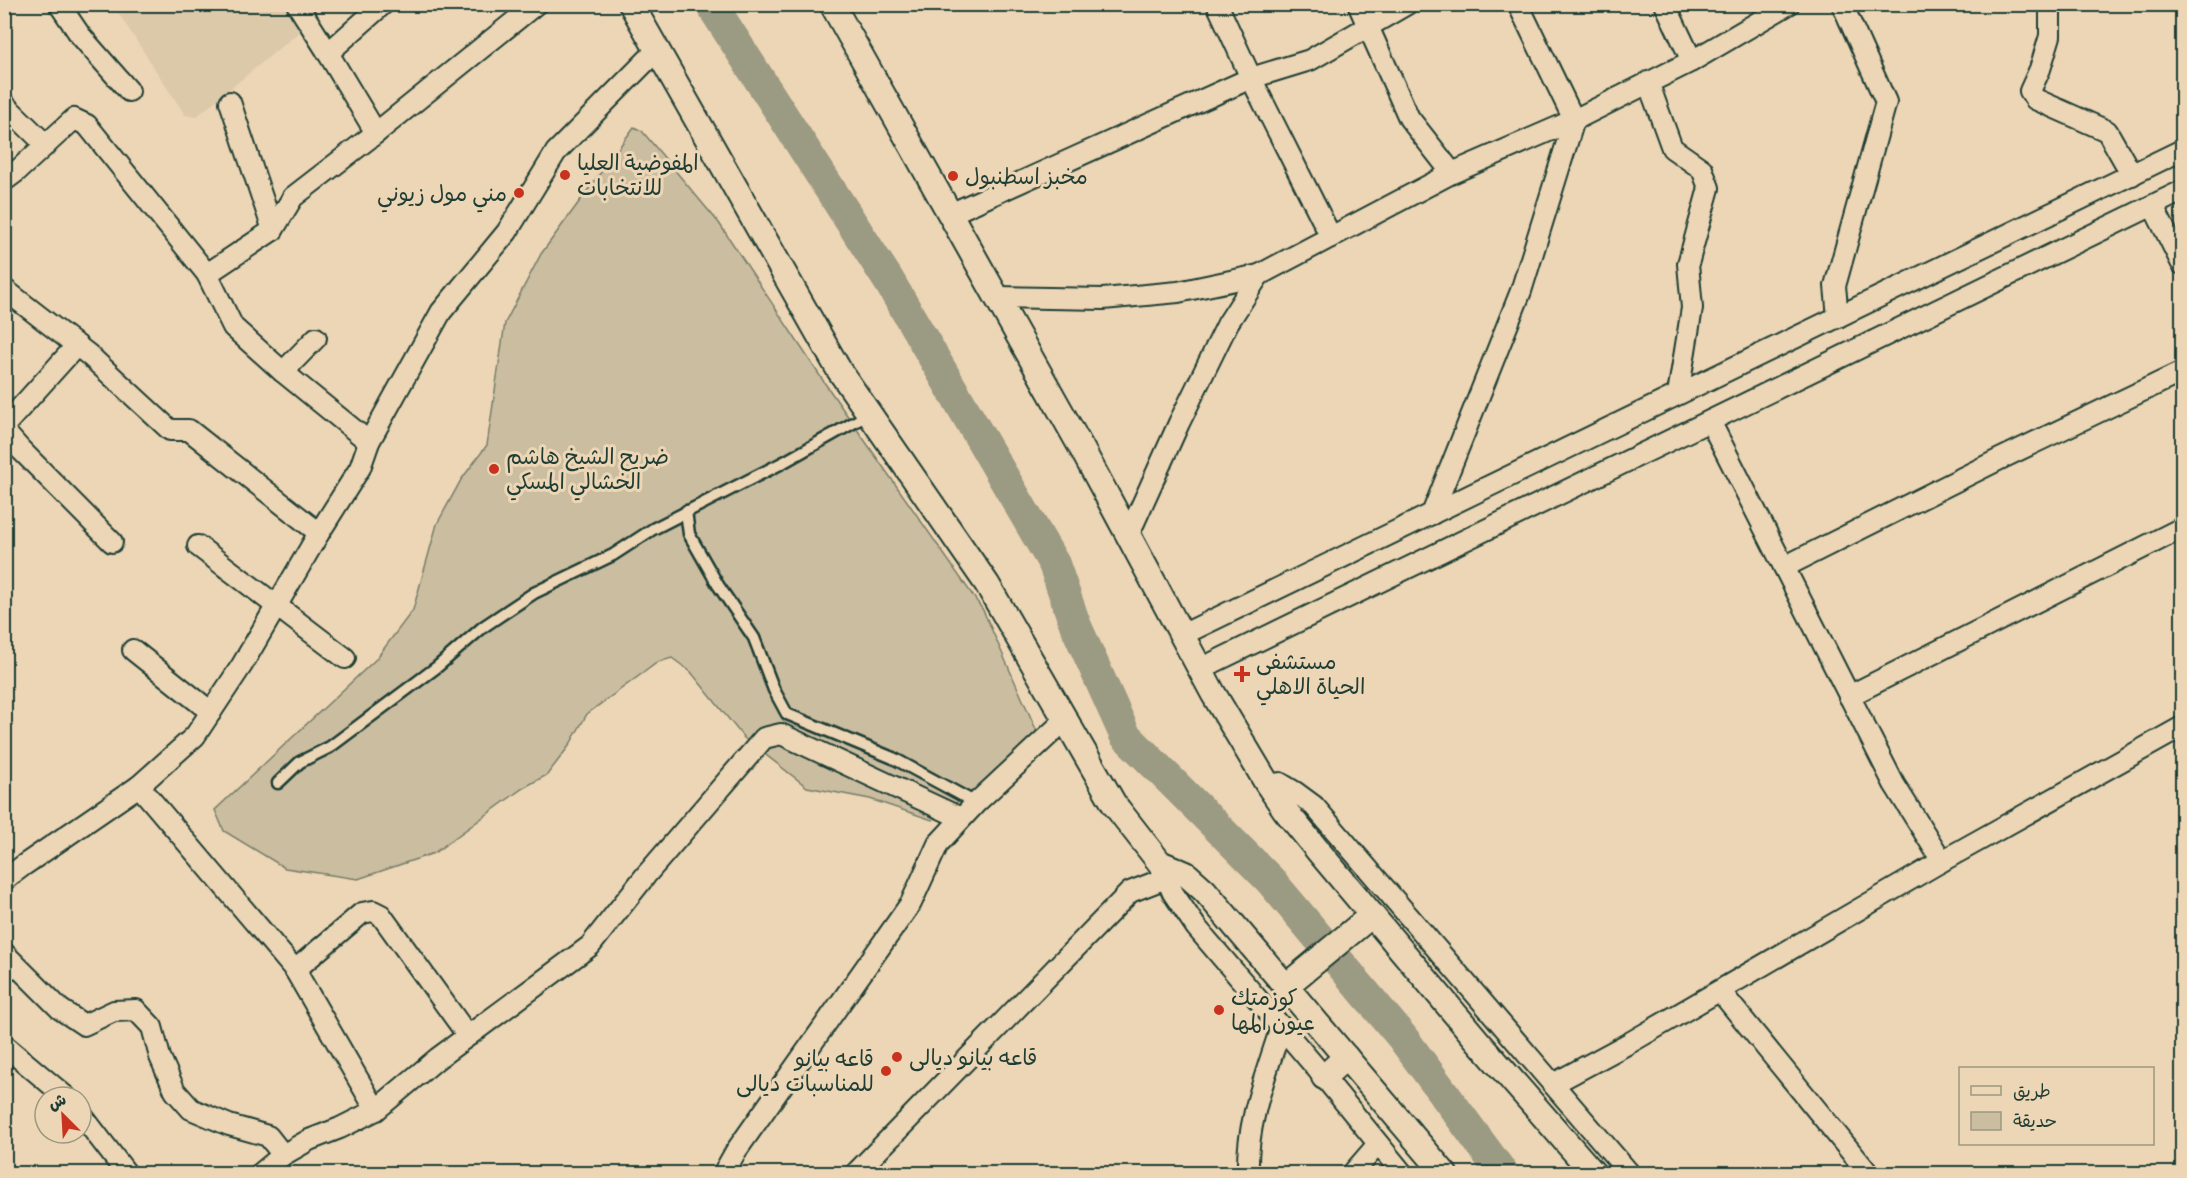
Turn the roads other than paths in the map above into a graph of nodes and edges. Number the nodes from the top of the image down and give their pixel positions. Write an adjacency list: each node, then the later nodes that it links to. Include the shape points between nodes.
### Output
1 (59, 4): 21 (street, via 80,35)
2 (297, 4): 17 (street)
3 (383, 4): 17 (street)
4 (536, 4): 25 (street)
5 (631, 4): 16 (street)
6 (832, 4): 33 (street)
7 (1217, 4): 19 (street)
8 (1358, 4): 15 (street)
9 (1407, 4): 15 (street)
10 (1518, 4): 24 (street)
11 (1665, 4): 18 (street)
12 (1789, 4): 18 (street)
13 (1842, 4): 41 (street, via 1886,102 1835,286)
14 (2050, 4): 29 (street, via 2050,36 2030,91 2035,99 2107,131)
15 (1367, 27): 19 (street, via 1310,60); 28 (street, via 1409,118)
16 (657, 50): 47 (street, via 839,370); 51 (street, via 556,152 507,232 441,312)
17 (328, 52): 25 (street)
18 (1692, 61): 20 (street)
19 (1251, 78): 33 (street); 35 (street)
20 (1648, 82): 24 (street); 46 (street, via 1672,148 1702,170 1709,188 1688,264 1692,308)
21 (129, 91)
22 (230, 102): 34 (street)
23 (4, 104): 26 (street)
24 (1574, 120): 28 (street); 53 (street, via 1521,291)
25 (376, 133): 34 (street, via 293,196)
26 (46, 145): 30 (street); 37 (street, via 74,119 87,125)
27 (2182, 150): 29 (street)
28 (1452, 173): 35 (street)
29 (2132, 175): 41 (street)
30 (4, 181)
31 (2182, 191): 32 (street)
32 (2153, 206): 36 (street); 48 (street)
33 (950, 214): 40 (street)
34 (273, 230): 37 (street)
35 (1331, 237): 38 (street)
36 (2182, 264)
37 (207, 274): 44 (street, via 233,327)
38 (1259, 275): 40 (street, via 1178,292 1102,299); 56 (street, via 1228,323)
39 (4, 289): 43 (street)
40 (997, 297): 56 (street)
41 (1838, 317): 46 (street)
42 (316, 338): 44 (street)
43 (76, 345): 49 (street); 55 (street, via 170,430 189,430)
44 (283, 372): 51 (street)
45 (2182, 372): 59 (street)
46 (1678, 394): 53 (street)
47 (869, 414): 52 (lane); 67 (street, via 987,584)
48 (1710, 421): 59 (street); 64 (street)
49 (4, 426)
50 (4, 430): 57 (street)
51 (369, 442): 55 (street, via 360,468)
52 (686, 511): 69 (lane, via 613,555 534,593 483,627 428,674 330,747 300,762); 72 (lane, via 689,534 754,638 787,714 892,758)
53 (1432, 514): 61 (street)
54 (2182, 528): 65 (street)
55 (319, 533): 60 (street)
56 (1128, 536): 61 (street)
57 (112, 542)
58 (198, 546): 60 (street)
59 (1784, 567): 65 (street)
60 (277, 605): 63 (street); 66 (street)
61 (1182, 635): 64 (street)
62 (133, 650): 66 (street)
63 (345, 658)
64 (1200, 669): 70 (street)
65 (1849, 696): 74 (street, via 1894,784)
66 (211, 712): 71 (street, via 195,736)
67 (1065, 720): 72 (street); 75 (street, via 1114,804)
68 (2182, 727): 74 (street)
69 (278, 783)
70 (1268, 785): 77 (street); 87 (street, via 1280,783 1314,806)
71 (139, 786): 76 (street); 79 (street)
72 (976, 803): 73 (street)
73 (961, 818): 83 (street, via 781,734 764,738 646,874 590,946); 95 (street, via 938,844 911,903)
74 (1942, 861): 81 (street)
75 (1163, 870): 80 (street, via 1173,867 1196,882); 82 (street, via 1183,911); 96 (street, via 1130,892)
76 (4, 880)
77 (1372, 915): 80 (street); 101 (street)
78 (4, 953): 92 (street, via 60,1009 84,1025 114,1011 136,1010 153,1027 160,1057 175,1091 191,1109 268,1136)
79 (295, 970): 83 (street, via 362,913 373,911 381,915); 89 (street)
80 (1286, 986): 85 (street)
81 (1720, 991): 87 (street); 103 (street)
82 (1281, 1027): 86 (street); 97 (street, via 1253,1114)
83 (468, 1036): 89 (street)
84 (4, 1045): 88 (street)
85 (1346, 1057): 86 (street); 100 (street)
86 (1324, 1077): 91 (street)
87 (1553, 1084): 102 (street)
88 (52, 1085)
89 (376, 1110): 92 (street)
90 (93, 1129): 93 (street)
91 (1378, 1144): 98 (street); 99 (street)
92 (284, 1155): 94 (street)
93 (127, 1173)
94 (260, 1173)
95 (723, 1173)
96 (855, 1173)
97 (1248, 1173)
98 (1352, 1173)
99 (1403, 1173)
100 (1445, 1173)
101 (1594, 1173)
102 (1630, 1173)
103 (1869, 1173)

